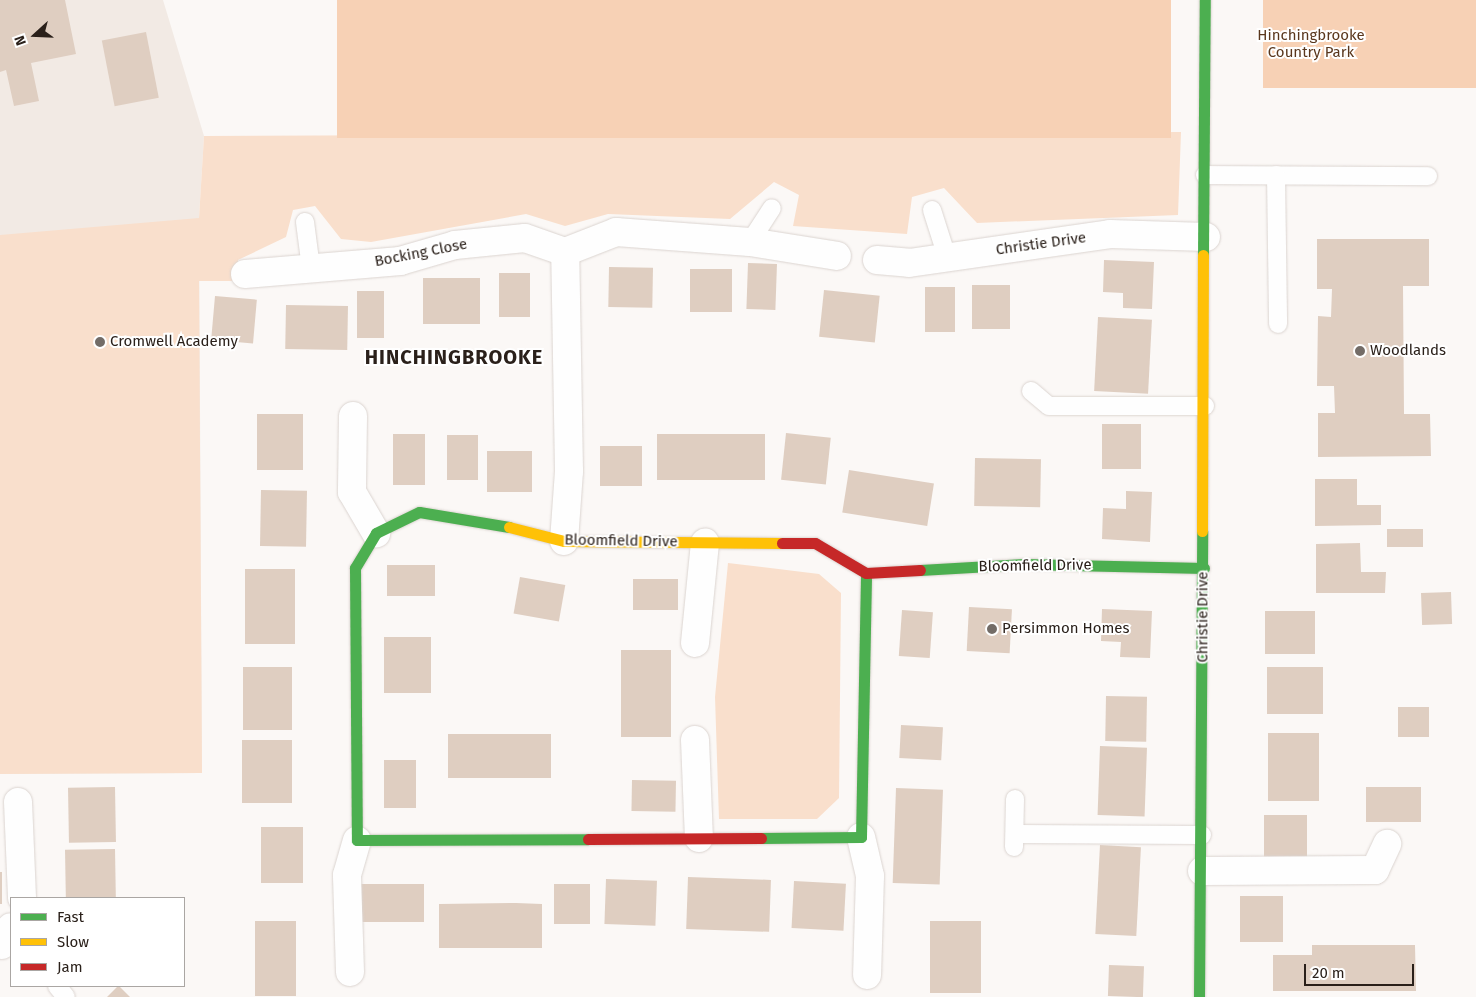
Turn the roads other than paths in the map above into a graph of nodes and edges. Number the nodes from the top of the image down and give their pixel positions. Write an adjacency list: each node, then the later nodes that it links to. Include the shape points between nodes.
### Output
1 (1205, 0): 2 (street, Christie Drive)
2 (1205, 175): 3 (lane); 8 (street, Christie Drive)
3 (1276, 175): 4 (lane); 16 (lane)
4 (1428, 176)
5 (772, 208): 9 (lane)
6 (932, 210): 12 (lane)
7 (304, 222): 14 (lane)
8 (1206, 237): 12 (street, Christie Drive, via 1110,234); 18 (street, Christie Drive)
9 (750, 242): 10 (street, via 616,232); 11 (street)
10 (565, 252): 14 (street, Bocking Close, via 525,238 455,245 400,261); 21 (street, via 569,471)
11 (838, 256)
12 (947, 257): 13 (street, Christie Drive, via 909,262)
13 (877, 260)
14 (311, 268): 15 (street, Bocking Close)
15 (245, 274)
16 (1278, 324)
17 (1031, 391): 18 (lane, via 1049,406)
18 (1205, 406): 23 (street, Christie Drive)
19 (353, 416): 20 (street, via 352,492)
20 (376, 533): 21 (street, Bloomfield Drive, via 419,512 480,519); 32 (street, via 355,568)
21 (564, 542): 22 (street, Bloomfield Drive)
22 (705, 542): 24 (street, Bloomfield Drive, via 815,543); 25 (street)
23 (1204, 568): 24 (street, Bloomfield Drive, via 1024,564); 30 (street, Christie Drive)
24 (866, 573): 29 (street)
25 (695, 643)
26 (695, 740): 31 (street)
27 (1015, 799): 30 (lane, via 1015,840)
28 (18, 802): 35 (street)
29 (861, 836): 31 (street); 37 (street, via 870,876)
30 (1202, 836): 34 (street, Christie Drive)
31 (699, 838): 32 (street)
32 (357, 840): 36 (street, via 347,875)
33 (1387, 844): 34 (street, via 1375,870)
34 (1202, 871): 40 (street, Christie Drive)
35 (22, 897)
36 (350, 972)
37 (867, 976)
38 (57, 987): 39 (lane)
39 (66, 997)
40 (1199, 997)

